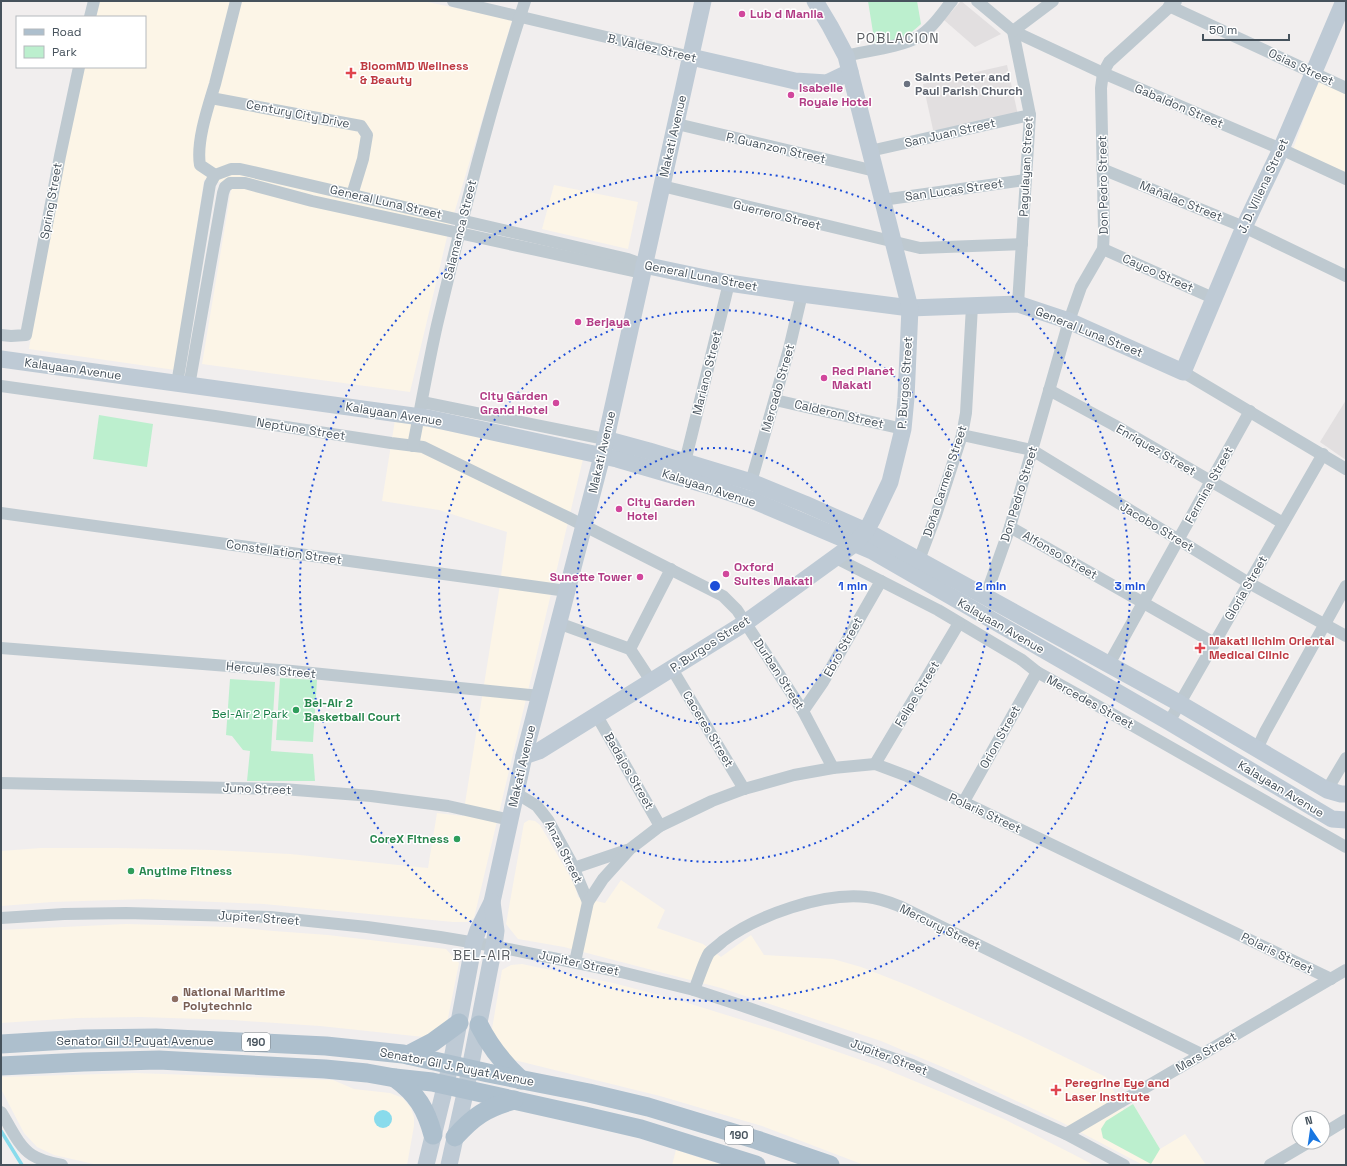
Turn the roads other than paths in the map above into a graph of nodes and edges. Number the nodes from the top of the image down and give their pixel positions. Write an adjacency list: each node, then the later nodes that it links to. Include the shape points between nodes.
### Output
1 (94, 1): 12 (street)
2 (236, 1): 21 (street)
3 (453, 1): 13 (street, B. Valdez Street)
4 (525, 1): 13 (street, Salamanca Street)
5 (703, 1): 15 (main road, Makati Avenue)
6 (815, 1): 16 (main road, P. Burgos Street)
7 (952, 1): 16 (street, via 918,37)
8 (977, 1): 14 (street)
9 (1053, 1): 14 (street)
10 (1341, 2): 19 (main road, J. D. Villena Street)
11 (1173, 4): 18 (street, Don Pedro Street, via 1109,62); 19 (street, Osias Street)
12 (90, 16)
13 (520, 16): 15 (street, B. Valdez Street); 36 (street, Salamanca Street)
14 (1013, 31): 18 (street, Gabaldon Street); 22 (street, Pagulayan Street)
15 (691, 57): 16 (main road, B. Valdez Street, via 795,81 827,83); 23 (main road, Makati Avenue)
16 (848, 64): 25 (main road, P. Burgos Street)
17 (79, 68): 52 (street, Spring Street, via 26,335)
18 (1103, 73): 24 (street, Gabaldon Street); 26 (street, Don Pedro Street)
19 (1313, 74): 20 (street, Osias Street); 24 (main road, J. D. Villena Street)
20 (1346, 88)
21 (211, 98): 28 (street, via 198,154 200,165); 32 (street, Century City Drive, via 361,126 367,135)
22 (1030, 115): 25 (street, San Juan Street); 30 (street, Pagulayan Street)
23 (677, 124): 27 (street, P. Guanzon Street); 31 (main road, Makati Avenue)
24 (1281, 149): 29 (street, Gabaldon Street); 37 (main road, J. D. Villena Street)
25 (870, 150): 27 (main road, P. Burgos Street)
26 (1102, 169): 37 (street, Mañalac Street); 41 (street, Don Pedro Street)
27 (876, 171): 34 (main road, P. Burgos Street)
28 (215, 175): 32 (street, General Luna Street, via 231,169 240,169); 44 (street, General Luna Street, via 210,184)
29 (1346, 179)
30 (1025, 180): 34 (street, San Lucas Street); 40 (street, Pagulayan Street)
31 (662, 186): 39 (street, Guerrero Street); 42 (main road, Makati Avenue)
32 (352, 195): 33 (street, General Luna Street)
33 (377, 200): 35 (street); 36 (street, General Luna Street)
34 (882, 200): 39 (main road, P. Burgos Street)
35 (374, 214): 38 (street, General Luna Street); 44 (street, General Luna Street, via 245,183 230,183 225,186 222,193)
36 (462, 220): 38 (street, Salamanca Street); 42 (street, General Luna Street, via 628,259)
37 (1244, 227): 43 (street, Mañalac Street); 47 (main road, J. D. Villena Street)
38 (459, 232): 42 (street, General Luna Street); 59 (street, Salamanca Street)
39 (893, 242): 40 (street, Guerrero Street, via 920,248); 50 (main road, P. Burgos Street)
40 (1022, 244): 48 (street, Pagulayan Street)
41 (1103, 249): 47 (street, Cayco Street); 51 (street, Don Pedro Street, via 1081,287)
42 (643, 269): 45 (main road, General Luna Street); 63 (main road, Makati Avenue)
43 (1346, 276)
44 (201, 280): 55 (street, General Luna Street)
45 (729, 283): 46 (main road, General Luna Street); 68 (street, Mariano Street)
46 (802, 294): 50 (main road, General Luna Street); 58 (street, Mercado Street)
47 (1213, 298): 54 (main road, J. D. Villena Street)
48 (1018, 304): 49 (main road, General Luna Street); 51 (main road, General Luna Street)
49 (972, 306): 50 (main road, General Luna Street); 62 (street, Doña Carmen Street, via 966,413)
50 (910, 308): 61 (main road, P. Burgos Street)
51 (1069, 321): 54 (main road, General Luna Street); 57 (street, Don Pedro Street)
52 (1, 335)
53 (1, 359): 55 (main road, Kalayaan Avenue)
54 (1183, 372): 60 (street, General Luna Street)
55 (183, 385): 59 (main road, Kalayaan Avenue)
56 (1, 386): 64 (street, Neptune Street)
57 (1049, 390): 65 (street, Don Pedro Street); 70 (street, Enriquez Street)
58 (775, 400): 61 (street, Calderon Street); 71 (street, Mercado Street)
59 (420, 409): 63 (street, Kalayaan Avenue); 64 (street, Salamanca Street); 67 (main road, Kalayaan Avenue)
60 (1250, 411): 66 (street, General Luna Street); 70 (street, Fermina Street)
61 (903, 429): 76 (main road, P. Burgos Street, via 890,482)
62 (962, 435): 65 (street, Jacobo Street); 80 (street, Doña Carmen Street)
63 (605, 439): 67 (main road, Makati Avenue); 68 (main road, Kalayaan Avenue)
64 (413, 446): 74 (street, Neptune Street, via 423,447)
65 (1032, 450): 75 (street, Don Pedro Street); 77 (street, Jacobo Street)
66 (1323, 454): 69 (street, General Luna Street); 73 (street, Gloria Street)
67 (602, 456): 74 (main road, Makati Avenue); 78 (main road, Kalayaan Avenue, via 752,500)
68 (685, 462): 71 (main road, Kalayaan Avenue)
69 (1346, 469)
70 (1211, 481): 73 (street, Enriquez Street); 77 (street, Fermina Street)
71 (751, 482): 76 (main road, Kalayaan Avenue)
72 (1, 513): 85 (street, Constellation Street)
73 (1283, 523): 83 (street, Gloria Street)
74 (584, 526): 81 (street, Durban Street); 85 (main road, Makati Avenue)
75 (1010, 527): 86 (street, Don Pedro Street); 87 (street, Alfonso Street)
76 (866, 530): 78 (main road, P. Burgos Street); 80 (main road, Kalayaan Avenue)
77 (1178, 540): 83 (street, Jacobo Street); 87 (street, Fermina Street)
78 (854, 544): 79 (main road, P. Burgos Street); 104 (main road, Kalayaan Avenue, via 872,551)
79 (834, 557): 82 (street, Mercedes Street); 88 (main road, P. Burgos Street)
80 (919, 560): 86 (main road, Kalayaan Avenue)
81 (671, 569): 88 (street, Durban Street, via 723,596 737,610); 95 (street)
82 (881, 581): 89 (street, Mercedes Street); 102 (street, Ebro Street, via 823,682)
83 (1249, 583): 91 (street, Jacobo Street); 93 (street, Gloria Street)
84 (1346, 586): 91 (street)
85 (567, 591): 90 (main road, Makati Avenue)
86 (986, 595): 96 (main road, Kalayaan Avenue)
87 (1143, 603): 93 (street, Alfonso Street); 96 (street, Fermina Street)
88 (745, 623): 97 (main road, P. Burgos Street); 102 (street, Durban Street)
89 (959, 623): 98 (street, Mercedes Street, via 1022,660); 108 (street, Felipe Street)
90 (558, 624): 95 (street); 100 (main road, Makati Avenue)
91 (1324, 624): 92 (street, Jacobo Street); 105 (street)
92 (1346, 636)
93 (1214, 643): 101 (street, Gloria Street)
94 (1, 648): 100 (street, Hercules Street, via 300,672)
95 (630, 649): 99 (street)
96 (1109, 664): 101 (main road, Kalayaan Avenue)
97 (672, 669): 99 (main road, P. Burgos Street); 111 (street, Caceres Street)
98 (1037, 672): 114 (street, Orion Street); 118 (street, Mercedes Street)
99 (651, 681): 103 (main road, P. Burgos Street)
100 (540, 696): 106 (main road, Makati Avenue)
101 (1179, 703): 104 (street, Gloria Street); 105 (main road, Kalayaan Avenue)
102 (803, 711): 109 (street, Durban Street)
103 (597, 716): 106 (main road, P. Burgos Street, via 539,751); 117 (street, Badajos Street)
104 (1169, 722): 116 (main road, Kalayaan Avenue, via 1332,819)
105 (1257, 749): 113 (main road, Kalayaan Avenue)
106 (524, 756): 112 (main road, Makati Avenue)
107 (1346, 758): 113 (street)
108 (876, 764): 109 (street, Polaris Street); 114 (street, Polaris Street)
109 (833, 768): 111 (street, Polaris Street, via 794,775)
110 (1, 783): 115 (street, Juno Street, via 283,789 371,796 448,806)
111 (744, 789): 117 (street, Polaris Street)
112 (516, 793): 115 (main road, Makati Avenue); 120 (street, Anza Street, via 537,806 548,820)
113 (1340, 795)
114 (964, 803): 128 (street, Polaris Street)
115 (510, 820): 121 (main road, Makati Avenue)
116 (1346, 820)
117 (660, 826): 119 (street, Polaris Street)
118 (1346, 847)
119 (630, 849): 120 (street, Polaris Street); 122 (street, Polaris Street, via 603,879)
120 (574, 868): 122 (street, Anza Street)
121 (492, 902): 124 (main road, Makati Avenue); 125 (main road, Makati Avenue, via 496,931)
122 (588, 902): 126 (street, Polaris Street)
123 (1, 918): 124 (street, Jupiter Street, via 126,913 247,916 367,927)
124 (474, 942): 125 (street, Jupiter Street); 130 (main road, Makati Avenue)
125 (494, 946): 126 (street, Jupiter Street); 131 (main road, Makati Avenue)
126 (575, 962): 129 (street, Jupiter Street)
127 (1346, 970): 128 (street, Mars Street)
128 (1331, 979): 133 (street, Mars Street)
129 (694, 990): 133 (street, Mercury Street, via 709,954 753,922 805,904 838,897 866,897 899,906); 146 (street, Jupiter Street, via 912,1065)
130 (459, 1023): 134 (main road, via 433,1042); 135 (main road, Makati Avenue)
131 (479, 1025): 137 (main road, Makati Avenue); 139 (main road, via 495,1053)
132 (1, 1044): 134 (main road, Senator Gil J. Puyat Avenue / 190, via 156,1038 355,1048)
133 (1201, 1054): 146 (street, Mars Street)
134 (408, 1055): 135 (main road, Senator Gil J. Puyat Avenue / 190)
135 (450, 1064): 137 (main road, Senator Gil J. Puyat Avenue / 190); 140 (main road, Makati Avenue)
136 (1, 1066): 138 (main road, Senator Gil J. Puyat Avenue / 190, via 159,1060 325,1069)
137 (470, 1069): 139 (main road, Senator Gil J. Puyat Avenue / 190); 141 (main road, Makati Avenue)
138 (395, 1078): 140 (main road, Senator Gil J. Puyat Avenue / 190); 147 (main road, via 421,1103 429,1118)
139 (521, 1080): 154 (main road, Senator Gil J. Puyat Avenue / 190, via 648,1107)
140 (445, 1085): 141 (main road, Senator Gil J. Puyat Avenue / 190); 147 (main road, Makati Avenue)
141 (466, 1089): 142 (main road, Senator Gil J. Puyat Avenue / 190); 148 (main road, Makati Avenue)
142 (514, 1100): 148 (main road, via 498,1104 483,1112); 153 (main road, Senator Gil J. Puyat Avenue / 190, via 641,1129)
143 (1, 1112): 150 (street, via 25,1149 33,1156)
144 (1346, 1120): 145 (street)
145 (1331, 1129)
146 (1066, 1134): 155 (street, Jupiter Street)
147 (433, 1135): 151 (main road, Makati Avenue)
148 (455, 1137): 152 (main road, Makati Avenue)
149 (1295, 1150): 156 (street)
150 (62, 1165)
151 (426, 1165)
152 (449, 1165)
153 (756, 1165)
154 (830, 1165)
155 (1124, 1165)
156 (1270, 1165)

